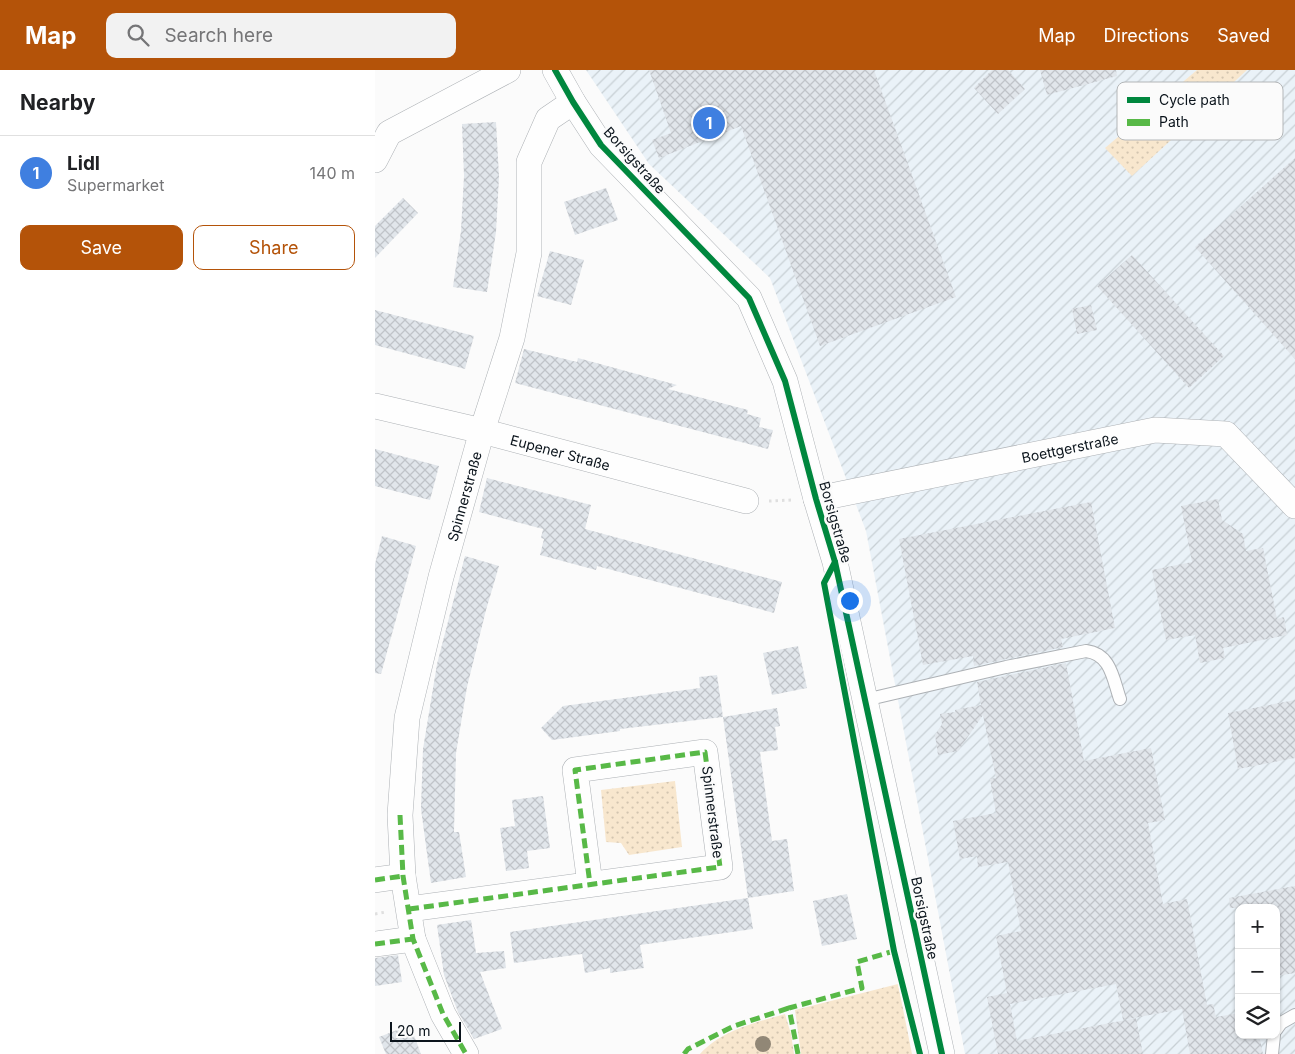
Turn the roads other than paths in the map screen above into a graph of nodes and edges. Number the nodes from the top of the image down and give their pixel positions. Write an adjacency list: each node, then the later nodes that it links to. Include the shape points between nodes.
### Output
1 (508, 70): 4 (street, via 389,133)
2 (555, 70): 3 (street, Borsigstraße)
3 (573, 102): 6 (street, Spinnerstraße, via 547,119 529,162 529,253 511,338); 7 (street, Borsigstraße, via 601,145 749,298 785,381)
4 (375, 160)
5 (375, 406): 6 (street, Eupener Straße)
6 (482, 431): 8 (street, Eupener Straße); 12 (street, Spinnerstraße, via 441,577 407,718 400,815)
7 (816, 499): 9 (street, Boettgerstraße, via 1155,430 1226,434); 11 (street, Borsigstraße, via 835,562)
8 (746, 501)
9 (1295, 506)
10 (1120, 699): 11 (lane, via 1107,661 1087,651)
11 (865, 700): 22 (street, Borsigstraße)
12 (403, 876): 13 (street); 15 (street, Spinnerstraße)
13 (375, 880)
14 (590, 884): 14 (street, Spinnerstraße, via 720,867 705,752 575,770); 15 (street, Spinnerstraße)
15 (409, 909): 16 (street, Spinnerstraße)
16 (413, 939): 17 (street); 21 (street, Spinnerstraße, via 443,1014)
17 (375, 944)
18 (1295, 1015): 19 (lane)
19 (1280, 1024)
20 (1273, 1039): 23 (lane)
21 (466, 1054)
22 (942, 1054)
23 (1271, 1054)

